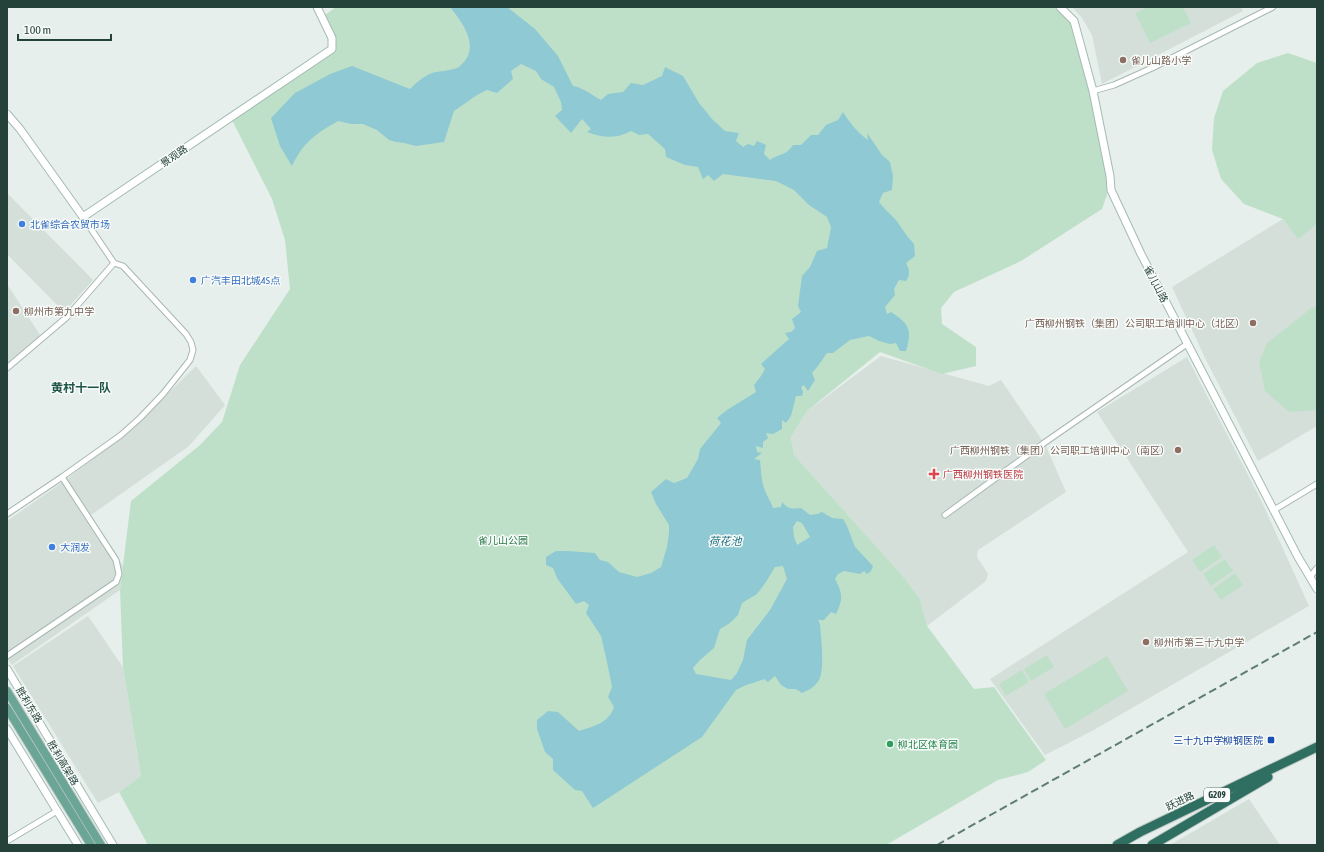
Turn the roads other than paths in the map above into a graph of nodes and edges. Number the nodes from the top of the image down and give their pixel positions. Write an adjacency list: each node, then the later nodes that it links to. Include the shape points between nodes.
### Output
1 (317, 7): 6 (street, 景观路, via 332,38 332,49)
2 (1060, 7): 4 (street, 雀儿山路, via 1074,21)
3 (1273, 7): 4 (street, via 1152,68 1114,85)
4 (1093, 91): 8 (street, 雀儿山路, via 1111,190)
5 (7, 114): 6 (street)
6 (83, 217): 7 (street)
7 (114, 263): 9 (street, via 67,318); 10 (street, via 123,266 186,334 194,350 181,373 140,418 121,435)
8 (1187, 344): 12 (street, 雀儿山路); 14 (street)
9 (7, 368)
10 (62, 477): 13 (street); 18 (street, via 116,560 119,574 116,582)
11 (1317, 484): 12 (street)
12 (1274, 510): 16 (street, 雀儿山路)
13 (7, 514)
14 (945, 514)
15 (1317, 568): 16 (street)
16 (1310, 577): 17 (street, 雀儿山路)
17 (1317, 589)
18 (7, 656)
19 (7, 669): 29 (street, 胜利东路)
20 (7, 691): 28 (main road, 胜利高架路)
21 (7, 708): 27 (main road, 胜利高架路)
22 (7, 729): 24 (street)
23 (1317, 748): 30 (highway, 跃进路 / G209, via 1140,832); 31 (highway, 跃进路 / G209)
24 (57, 811): 25 (street); 26 (street)
25 (7, 841)
26 (78, 845)
27 (90, 845)
28 (101, 845)
29 (113, 845)
30 (1118, 845)
31 (1152, 845)

